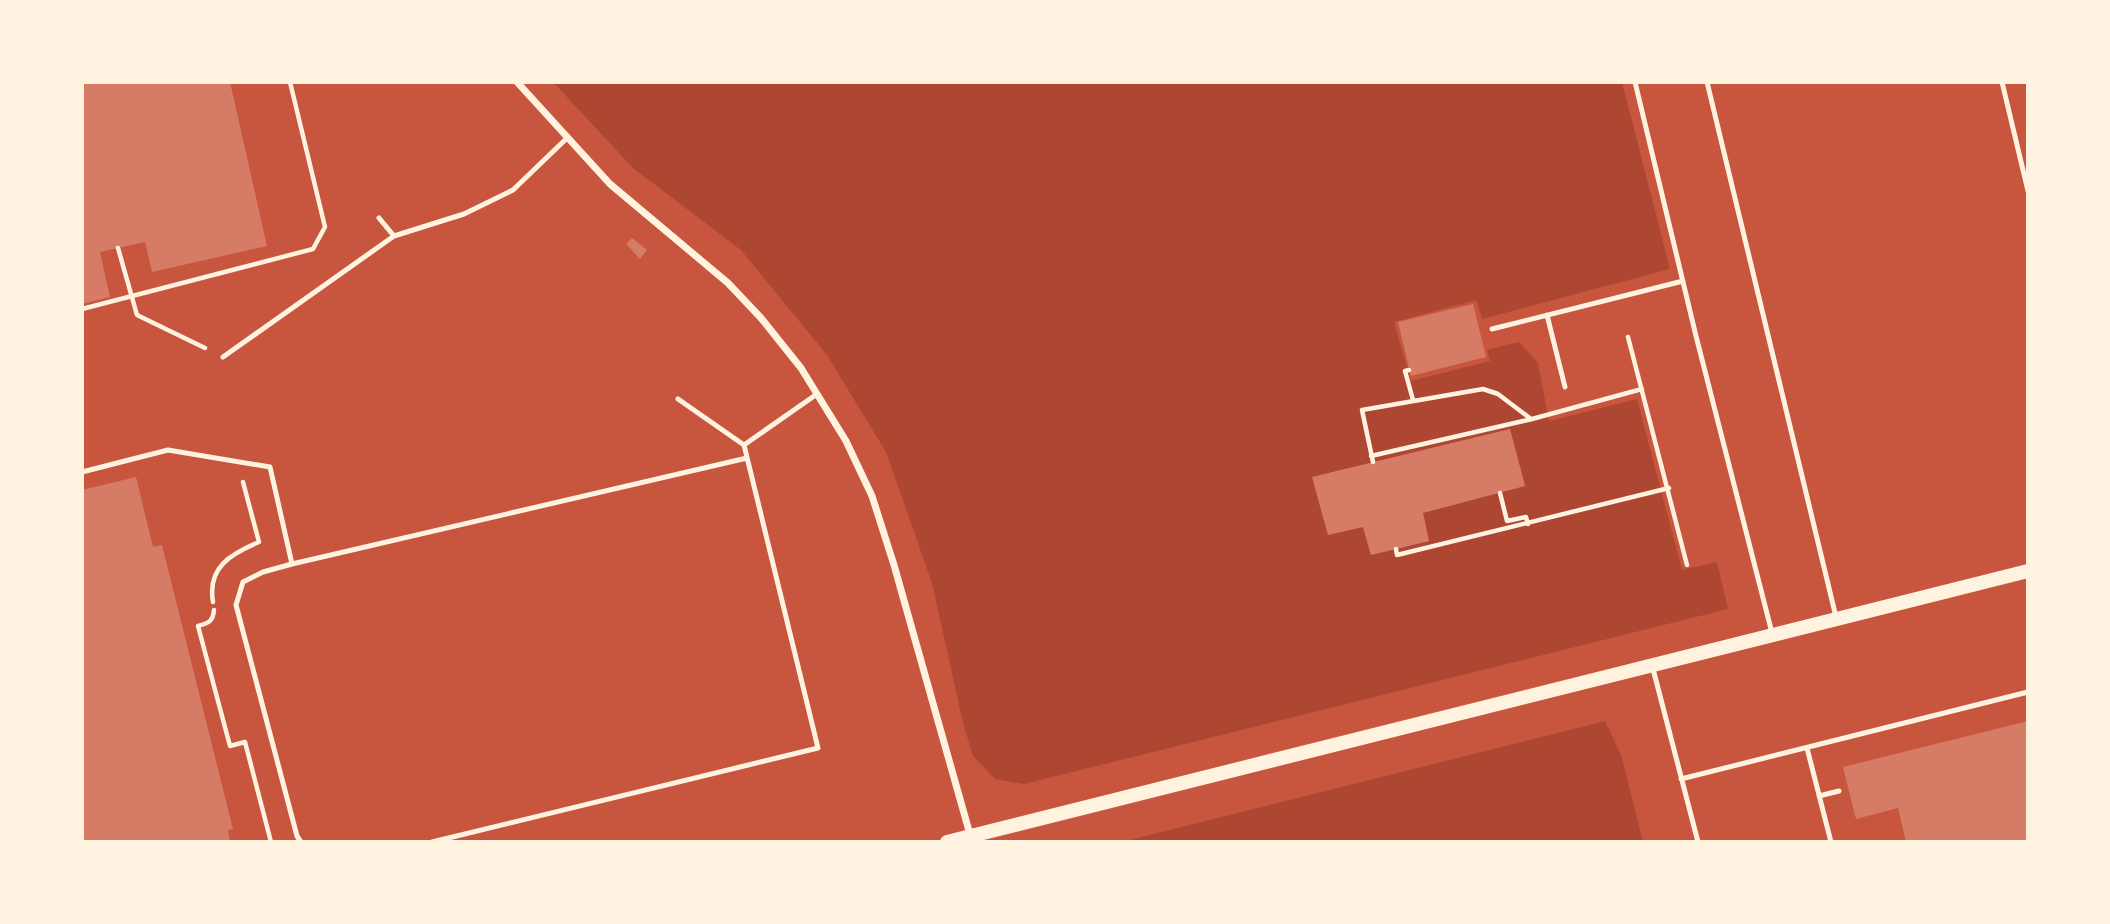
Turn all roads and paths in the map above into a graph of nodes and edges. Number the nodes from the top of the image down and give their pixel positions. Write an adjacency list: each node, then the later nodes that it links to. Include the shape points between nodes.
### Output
1 (290, 82): 12 (path, via 325,227 313,248)
2 (517, 82): 6 (street)
3 (1635, 82): 11 (lane)
4 (1707, 82): 35 (lane)
5 (2002, 82): 7 (lane)
6 (566, 139): 9 (lane, via 513,190 464,214); 21 (street, via 610,184 728,283 802,368)
7 (2028, 191)
8 (379, 218): 9 (lane)
9 (394, 236): 17 (lane)
10 (118, 248): 12 (path)
11 (1683, 281): 14 (lane); 36 (lane)
12 (131, 294): 13 (path); 17 (path, via 137,315)
13 (82, 309)
14 (1547, 316): 15 (lane); 19 (lane)
15 (1492, 329)
16 (1628, 337): 20 (path)
17 (223, 357)
18 (1409, 370): 23 (path, via 1405,371)
19 (1565, 387)
20 (1642, 389): 24 (path); 28 (path)
21 (817, 394): 25 (lane); 43 (street, via 872,496)
22 (678, 398): 25 (lane)
23 (1413, 400): 24 (path, via 1483,389 1499,394); 24 (path, via 1362,410 1372,459)
24 (1532, 419)
25 (744, 445): 26 (lane)
26 (747, 458): 32 (lane); 45 (lane, via 818,748)
27 (82, 472): 32 (lane, via 168,450 270,467)
28 (1668, 488): 30 (path); 33 (path)
29 (1500, 493): 30 (path, via 1507,521 1526,517)
30 (1528, 524): 31 (path, via 1397,555)
31 (1396, 549)
32 (292, 564): 44 (lane, via 243,582 236,605)
33 (1687, 565)
34 (2028, 571): 35 (main road)
35 (1836, 618): 36 (main road)
36 (1772, 635): 37 (main road)
37 (1651, 665): 40 (lane); 43 (main road)
38 (2028, 692): 39 (lane)
39 (1807, 748): 40 (lane); 42 (lane)
40 (1681, 779): 47 (lane)
41 (1839, 791): 42 (lane)
42 (1819, 796): 48 (lane)
43 (972, 839): 46 (main road)
44 (300, 842)
45 (432, 842)
46 (947, 842)
47 (1698, 842)
48 (1830, 842)

